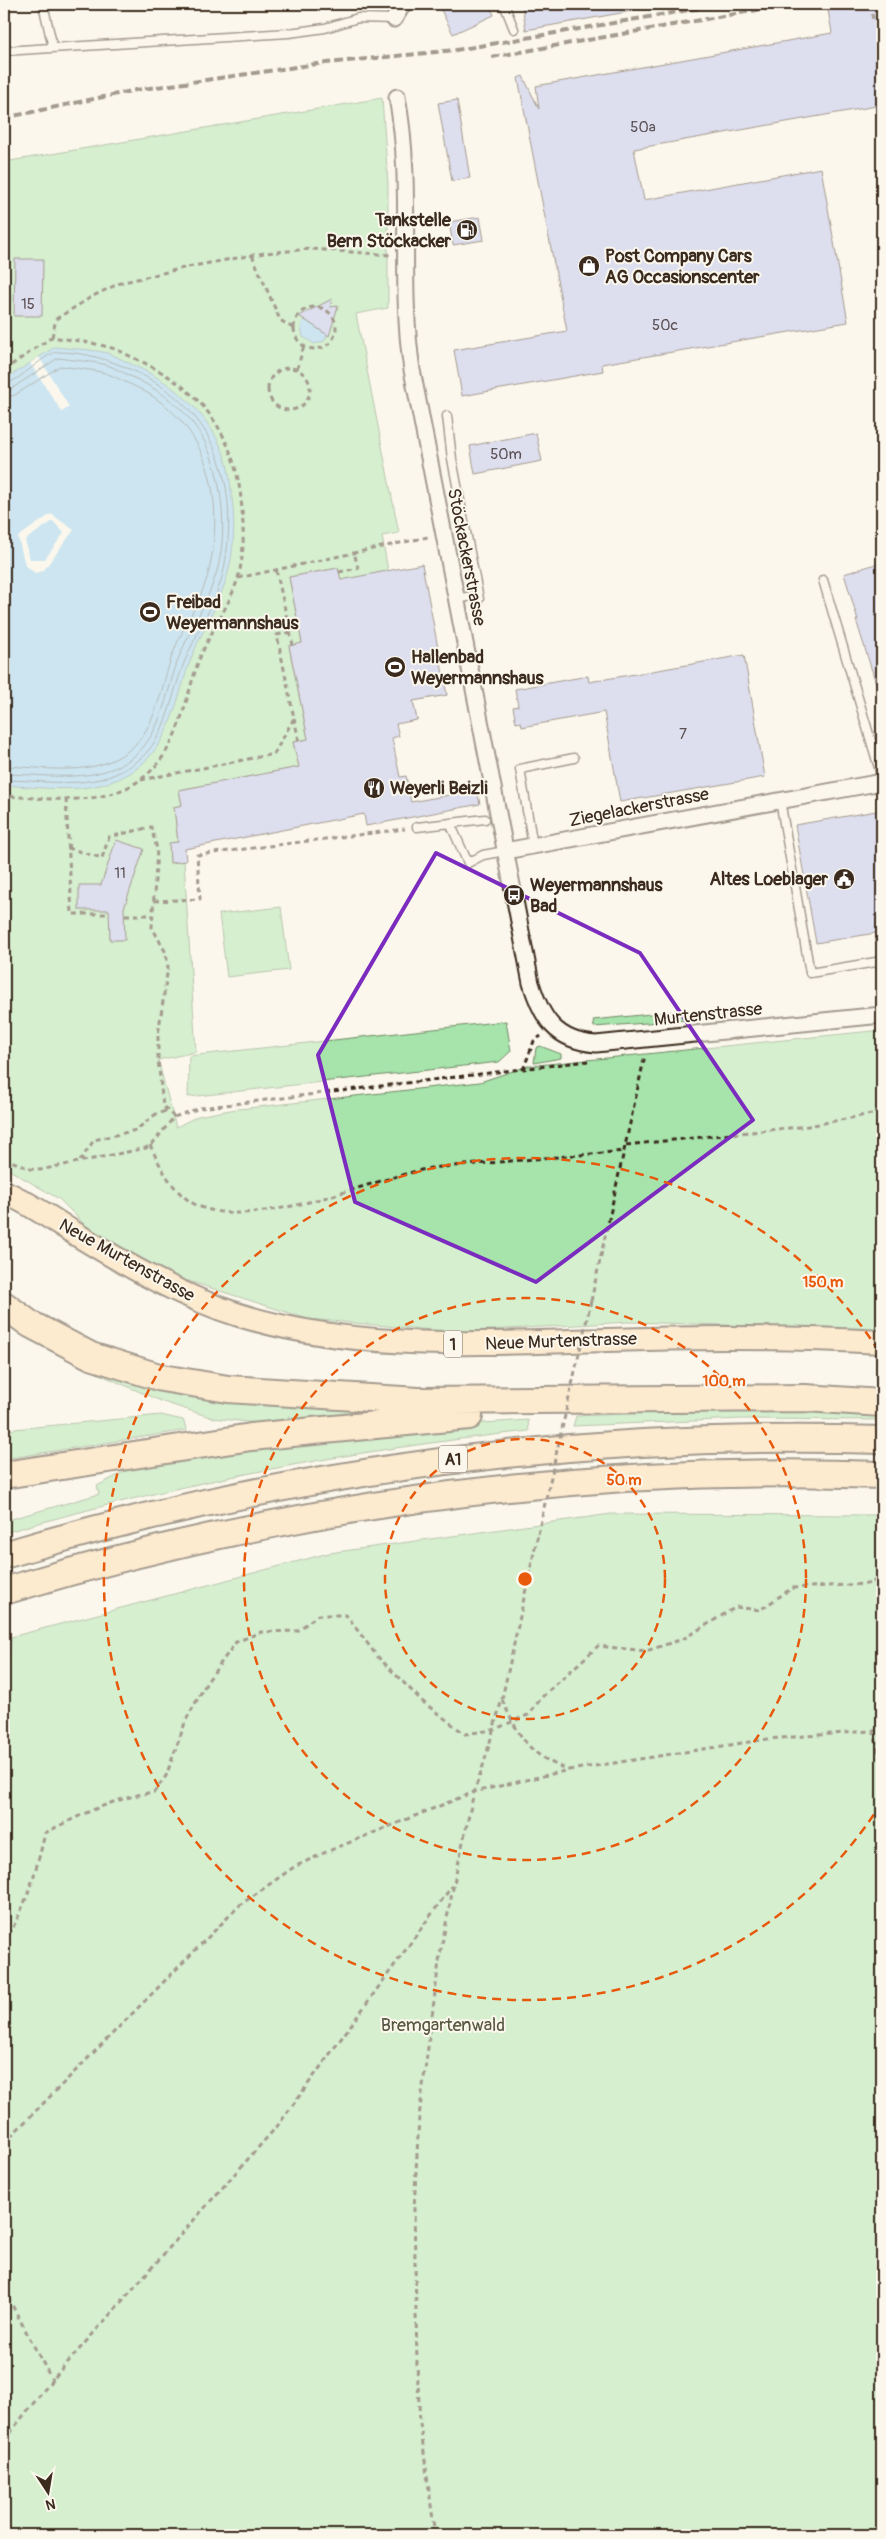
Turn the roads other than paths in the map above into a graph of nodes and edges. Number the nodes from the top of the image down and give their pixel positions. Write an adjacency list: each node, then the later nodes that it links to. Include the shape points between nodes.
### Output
1 (43, 4): 6 (lane)
2 (403, 4): 4 (street)
3 (504, 4): 5 (lane)
4 (394, 19): 6 (lane, via 358,18 325,28 289,33)
5 (514, 28)
6 (53, 48): 7 (lane)
7 (4, 51)
8 (397, 97): 11 (street, Stöckackerstrasse, via 406,166 405,326)
9 (447, 416): 11 (lane, via 478,597)
10 (822, 580): 13 (lane, Ziegelackerstrasse)
11 (456, 599): 19 (street, Stöckackerstrasse)
12 (574, 758): 18 (lane, via 520,769)
13 (882, 780): 14 (street, Ziegelackerstrasse)
14 (780, 800): 18 (street, Ziegelackerstrasse); 20 (lane, via 810,973)
15 (485, 819): 16 (lane)
16 (450, 823): 17 (lane); 19 (lane, via 468,863 484,855)
17 (417, 827)
18 (533, 846): 19 (street, Ziegelackerstrasse)
19 (505, 851): 22 (street, Stöckackerstrasse, via 531,984)
20 (882, 961)
21 (882, 1015): 22 (street, Murtenstrasse, via 596,1044 576,1041 558,1032)
22 (546, 1018)
23 (4, 1192): 25 (main road, Neue Murtenstrasse / 1, via 136,1270 189,1296 244,1316 317,1334 384,1342 442,1344 711,1338)
24 (4, 1305): 26 (highway, via 51,1336 91,1356 162,1378 201,1385 409,1400)
25 (882, 1342)
26 (671, 1400): 27 (highway, via 796,1398); 29 (highway, via 297,1432)
27 (882, 1403)
28 (882, 1440): 31 (highway, A1, via 652,1442 436,1461 196,1504)
29 (4, 1475)
30 (882, 1475): 32 (highway, A1, via 695,1474 593,1480 441,1496 252,1527 104,1563)
31 (4, 1555)
32 (4, 1592)

